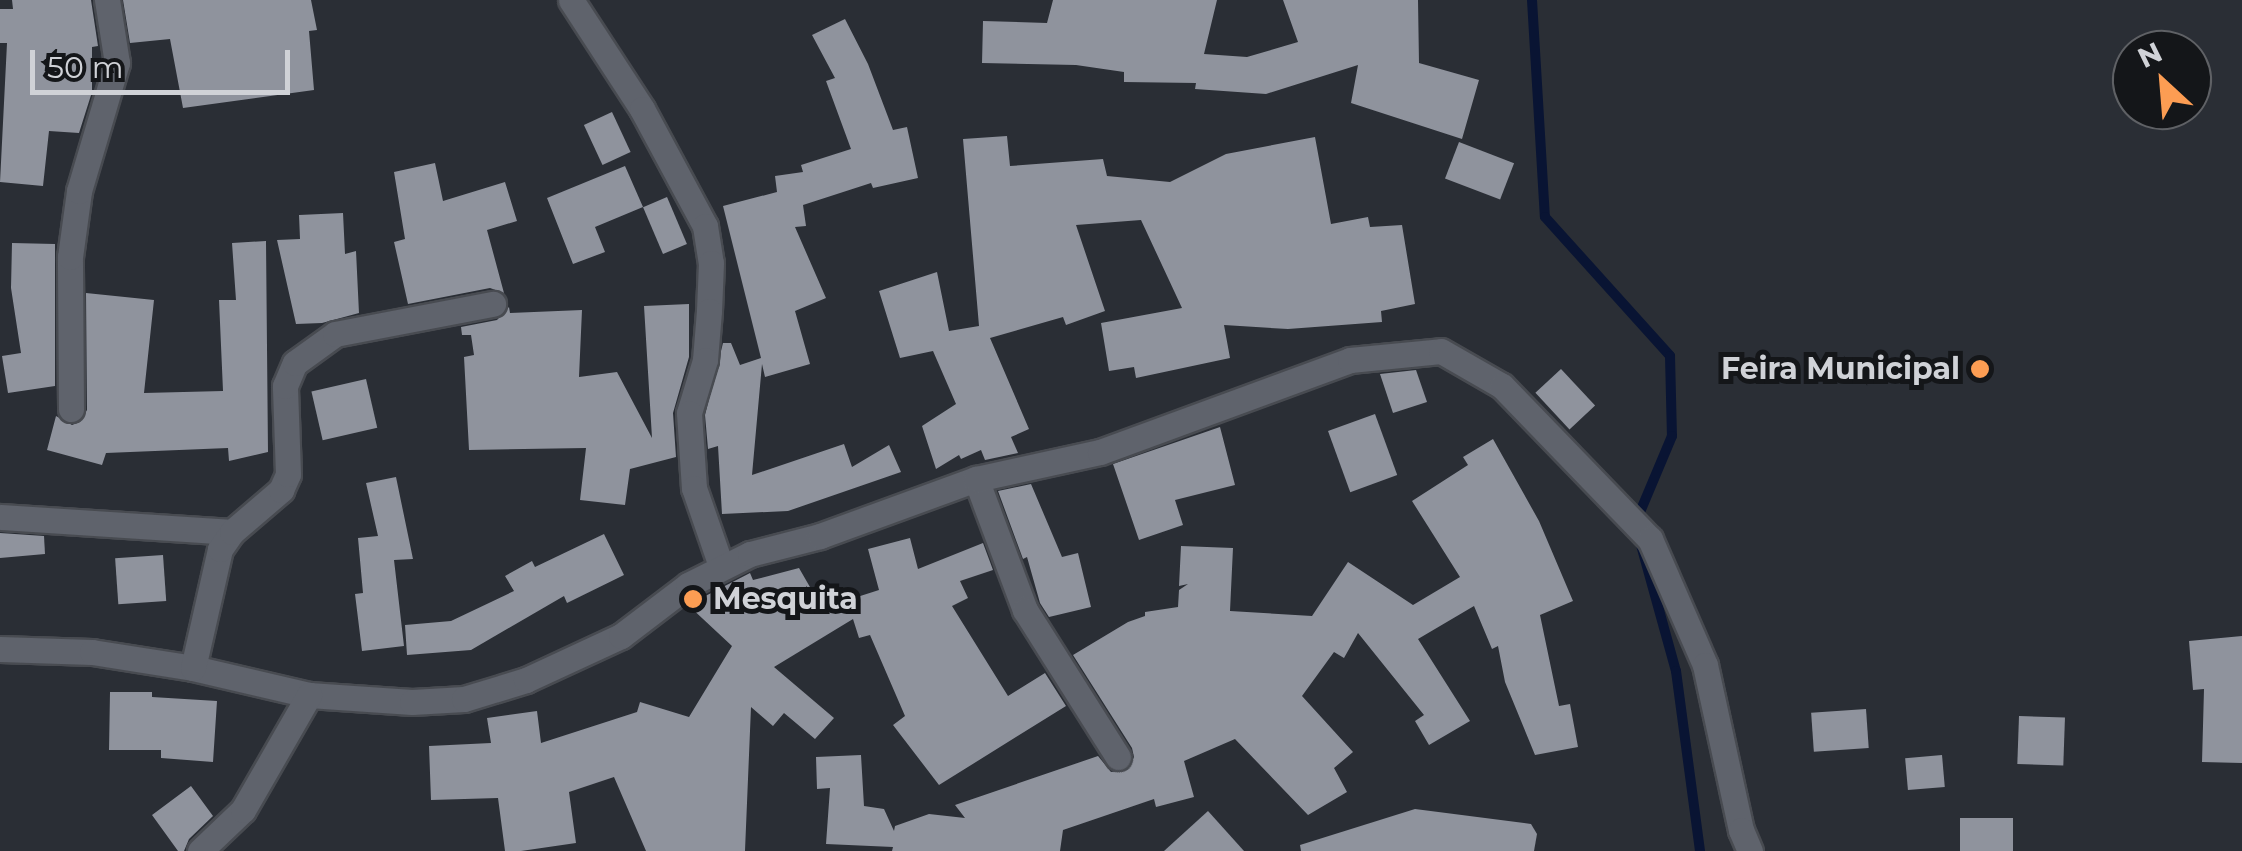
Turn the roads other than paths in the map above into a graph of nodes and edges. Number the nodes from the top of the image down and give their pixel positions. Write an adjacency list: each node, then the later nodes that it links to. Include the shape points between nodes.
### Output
1 (107, 0): 4 (street, via 116,63 79,192 70,257)
2 (570, 0): 8 (street, via 706,226 708,328 689,413 694,488)
3 (493, 304): 7 (street, via 335,334 309,348 285,386 288,474 280,490)
4 (70, 409)
5 (976, 479): 8 (street); 12 (street, via 1025,610); 14 (street, via 1100,452 1350,360 1441,351 1502,386 1650,539 1705,665)
6 (0, 517): 7 (street)
7 (232, 532): 10 (street, via 220,549)
8 (720, 566): 11 (street, via 621,636 526,680 464,699)
9 (0, 649): 10 (street, via 92,652)
10 (193, 668): 11 (street)
11 (309, 695): 13 (street, via 244,810)
12 (1118, 757)
13 (200, 851)
14 (1750, 851)

